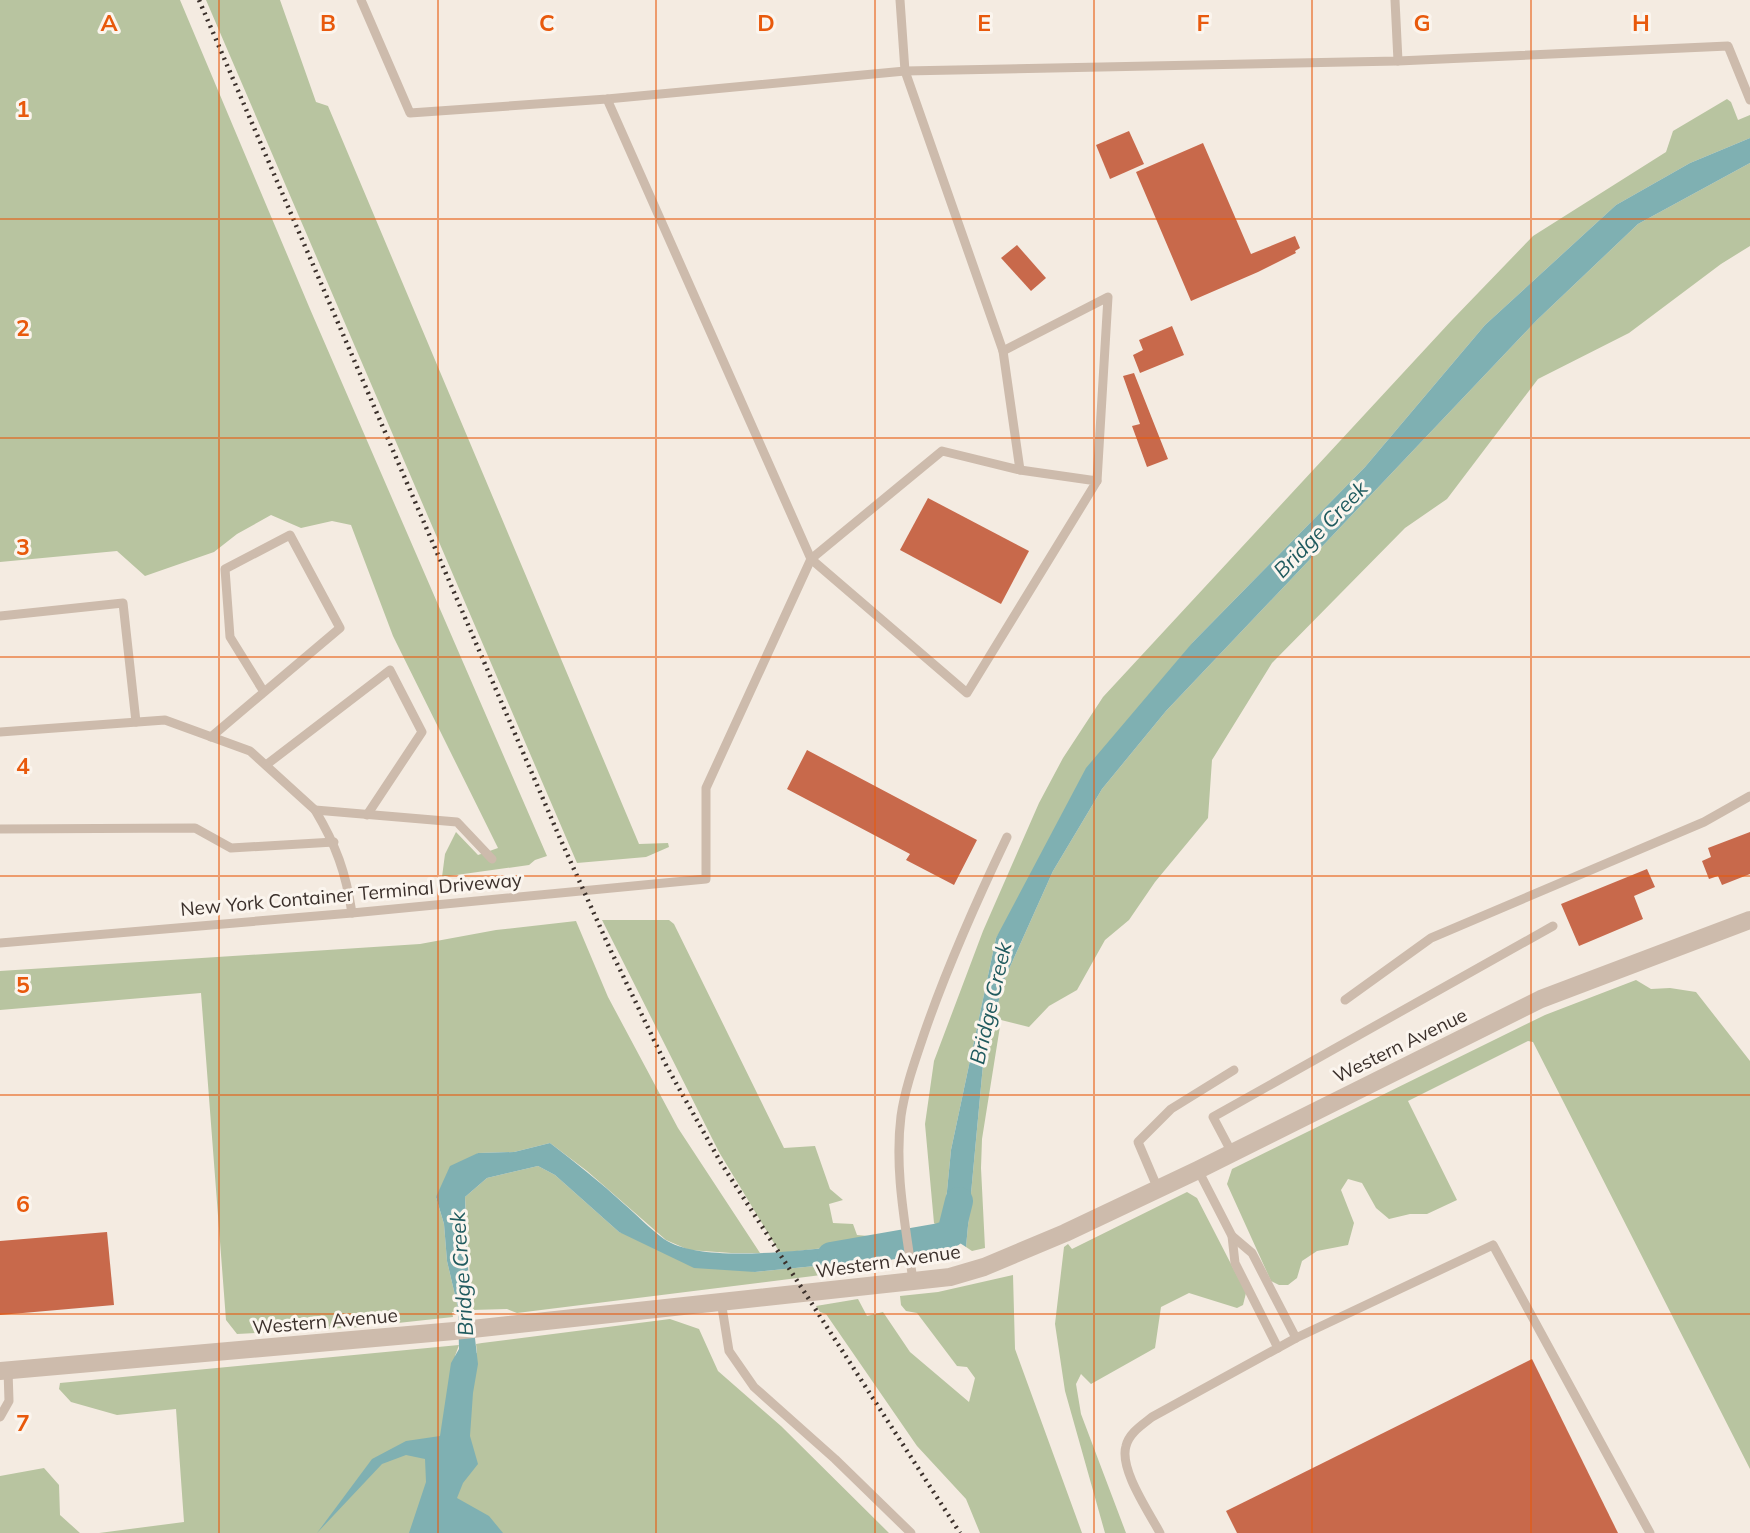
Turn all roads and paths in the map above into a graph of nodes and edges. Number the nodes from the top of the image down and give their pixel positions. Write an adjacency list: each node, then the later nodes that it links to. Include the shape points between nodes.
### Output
1 (361, 0): 6 (lane, via 410,113)
2 (900, 0): 5 (lane)
3 (1395, 0): 4 (lane)
4 (1398, 61): 5 (lane); 7 (lane, via 1728,46)
5 (905, 71): 6 (lane); 8 (lane)
6 (607, 99): 11 (lane)
7 (1750, 100)
8 (1003, 351): 9 (lane); 10 (lane, via 1108,297)
9 (1020, 470): 10 (lane); 11 (lane, via 942,451)
10 (1097, 481): 11 (lane, via 967,693)
11 (811, 559): 25 (lane, New York Container Terminal Driveway, via 706,788 706,879)
12 (0, 616): 14 (lane, via 123,603)
13 (264, 692): 13 (lane, via 340,628 290,535 225,569 230,637); 16 (lane)
14 (136, 722): 15 (lane); 16 (lane, via 165,720)
15 (0, 732)
16 (211, 737): 17 (lane, via 250,751)
17 (266, 765): 19 (lane); 20 (lane, via 390,670 422,732)
18 (1750, 796): 29 (lane, via 1704,822 1431,938)
19 (315, 810): 20 (lane); 23 (lane)
20 (367, 815): 24 (lane, via 457,822)
21 (0, 829): 23 (lane, via 195,828 231,848)
22 (1007, 837): 35 (lane, via 955,952 909,1077 899,1148)
23 (334, 842): 25 (lane)
24 (492, 859)
25 (352, 913): 28 (lane, New York Container Terminal Driveway)
26 (1750, 920): 31 (street, Western Avenue, via 1541,999)
27 (1553, 926): 31 (lane, via 1213,1117)
28 (0, 943)
29 (1345, 1000)
30 (1234, 1070): 33 (lane, via 1171,1109 1138,1142)
31 (1231, 1153): 32 (street, Western Avenue)
32 (1198, 1170): 33 (street, Western Avenue); 34 (lane)
33 (1158, 1189): 35 (street, Western Avenue, via 984,1267)
34 (1232, 1236): 37 (lane, via 1252,1253); 38 (lane, via 1236,1263)
35 (913, 1281): 36 (street, Western Avenue)
36 (721, 1301): 39 (street, Western Avenue, via 454,1331); 41 (lane, via 729,1351 754,1387)
37 (1296, 1338): 38 (lane); 43 (lane, via 1493,1245)
38 (1278, 1348): 42 (lane, via 1152,1417 1133,1433 1125,1447 1128,1471)
39 (4, 1370): 40 (lane, via 9,1401)
40 (0, 1417)
41 (911, 1533)
42 (1160, 1533)
43 (1650, 1533)

